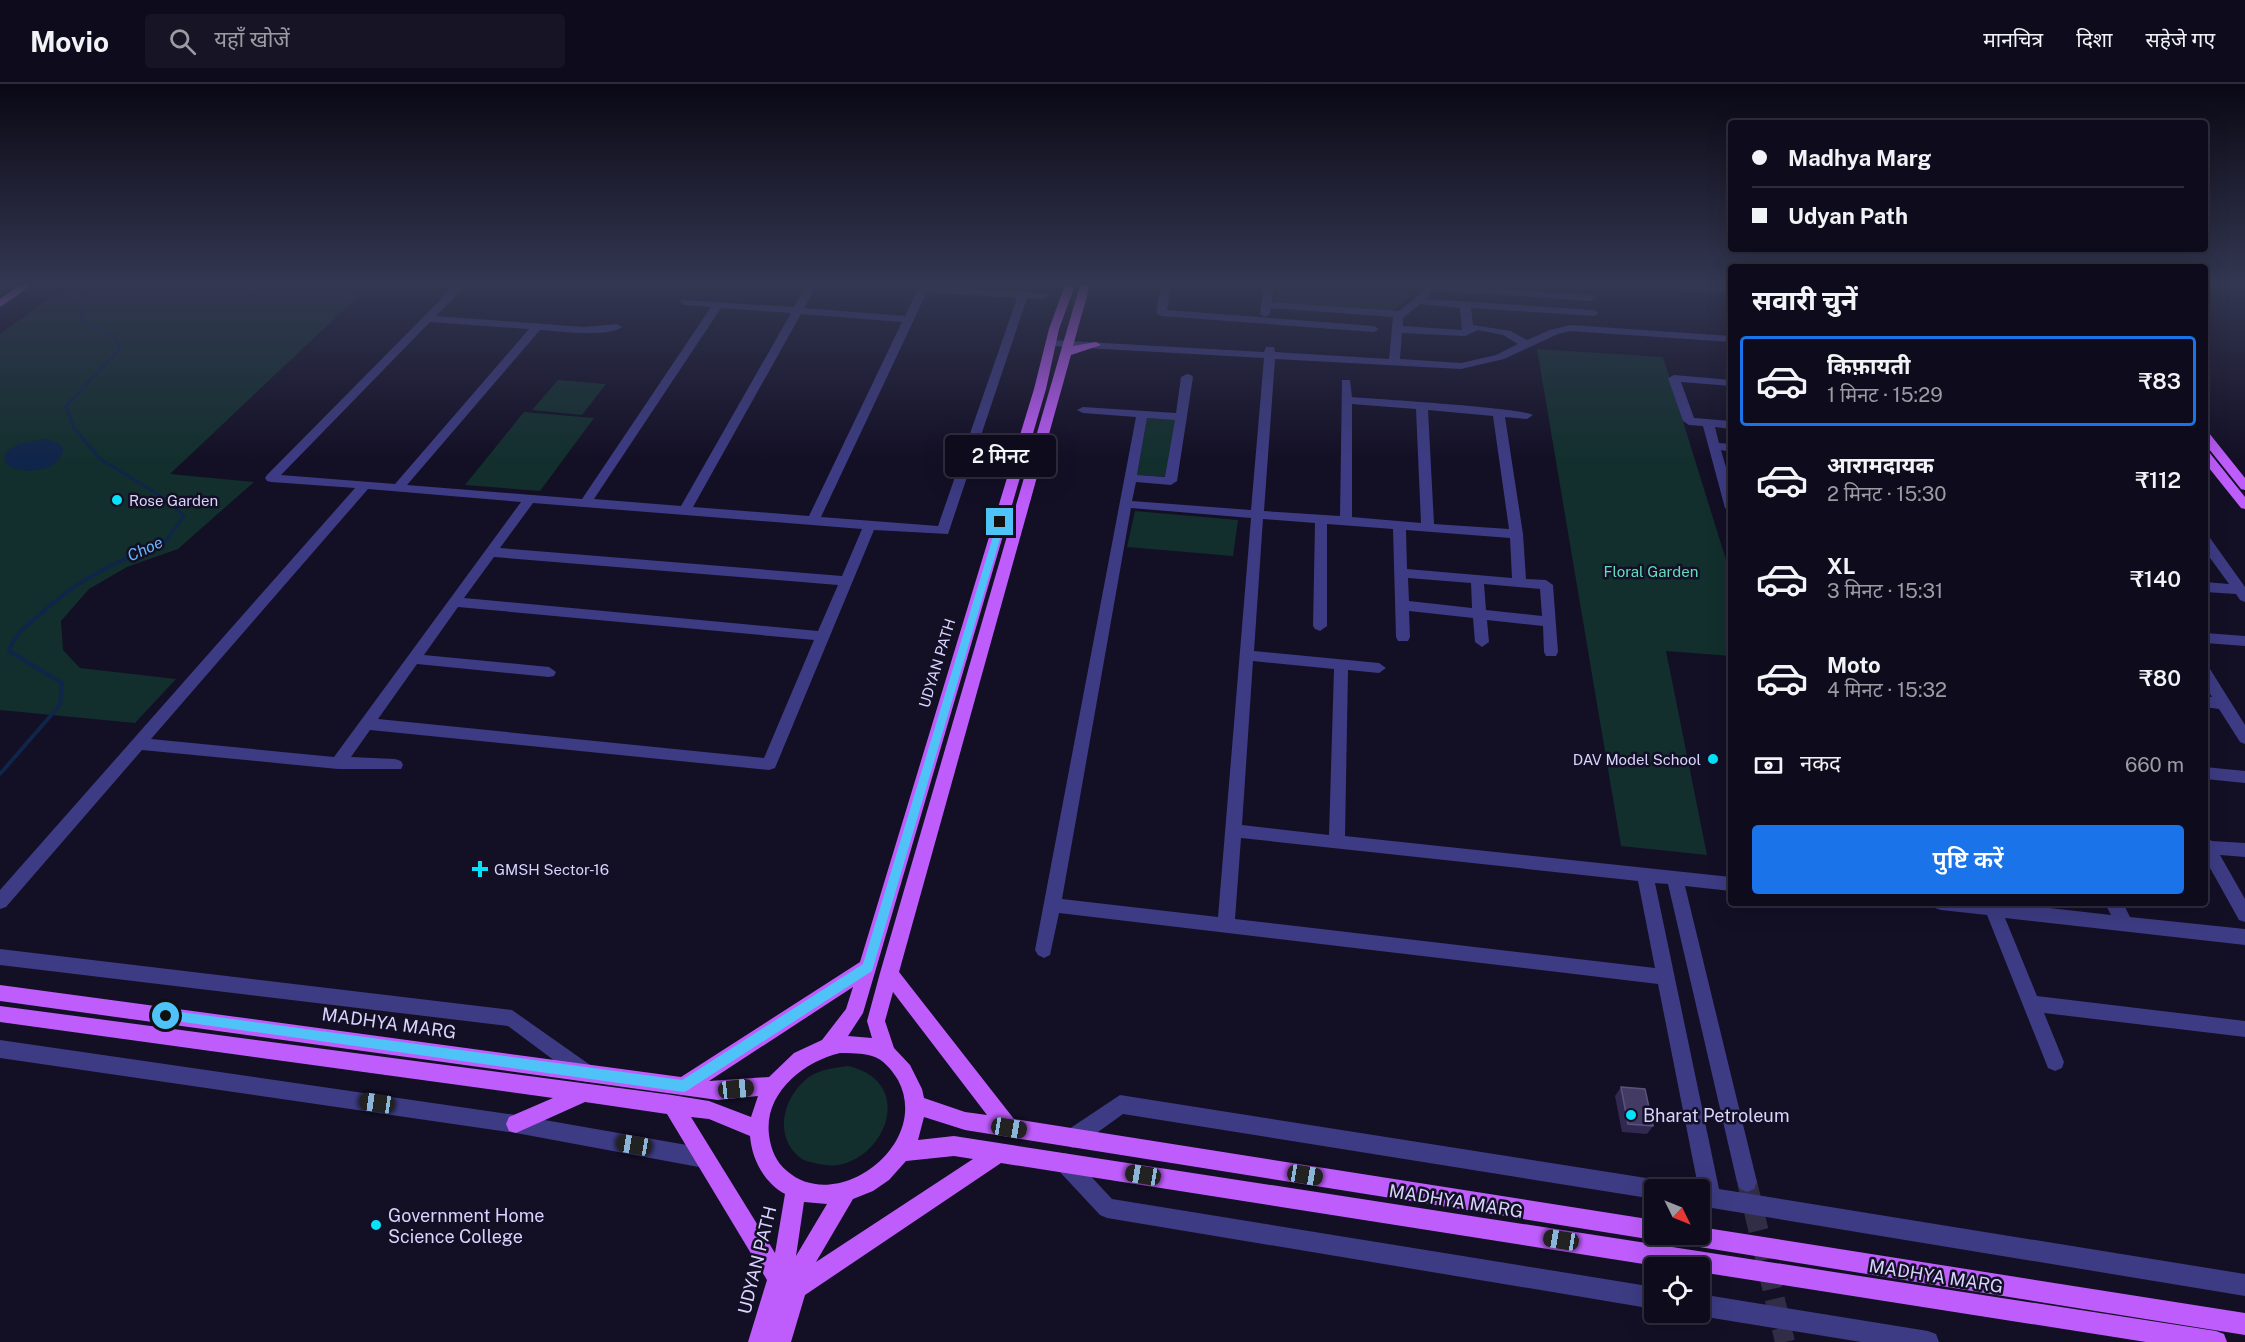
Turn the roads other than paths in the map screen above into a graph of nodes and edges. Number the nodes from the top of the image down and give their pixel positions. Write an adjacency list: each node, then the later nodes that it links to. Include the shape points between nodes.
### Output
1 (404, 344): 31 (street, via 271,478)
2 (523, 344): 33 (street)
3 (691, 344): 36 (street)
4 (779, 344): 39 (street)
5 (897, 344): 42 (street)
6 (1006, 344): 44 (street, via 943,531)
7 (1062, 344): 101 (main road, UDYAN PATH, via 1037,400)
8 (1063, 344): 102 (main road, UDYAN PATH)
9 (1127, 344): 12 (street)
10 (1396, 344): 13 (street)
11 (1519, 344): 13 (street, via 1500,357 1461,366)
12 (1270, 352): 13 (street); 40 (street)
13 (1394, 359)
14 (1186, 377): 23 (street)
15 (1346, 382): 17 (street)
16 (1728, 382): 24 (street, via 1674,378 1689,421)
17 (1346, 400): 18 (street); 43 (street)
18 (1422, 406): 20 (street); 46 (street)
19 (1083, 410): 21 (street)
20 (1498, 412): 22 (street); 47 (street)
21 (1142, 414): 23 (street); 30 (street)
22 (1527, 415)
23 (1181, 417): 30 (street, via 1171,480)
24 (1708, 423): 25 (street); 27 (street)
25 (1728, 425)
26 (2208, 440): 32 (main road)
27 (1714, 446): 28 (street); 34 (street)
28 (1728, 448)
29 (2208, 458): 38 (main road)
30 (1130, 478): 37 (street)
31 (364, 486): 33 (street); 77 (street)
32 (2245, 486)
33 (398, 488): 35 (street)
34 (1728, 497)
35 (529, 499): 36 (street); 49 (street)
36 (585, 503): 39 (street)
37 (1126, 504): 40 (street); 91 (street)
38 (2245, 506)
39 (685, 511): 42 (street)
40 (1258, 514): 41 (street); 67 (street)
41 (1321, 519): 43 (street); 60 (street)
42 (813, 521): 44 (street)
43 (1346, 521): 45 (street)
44 (870, 525): 52 (street)
45 (1399, 525): 46 (street); 50 (street)
46 (1428, 528): 47 (street)
47 (1516, 534): 53 (street)
48 (2208, 545): 55 (street)
49 (491, 552): 52 (street); 56 (street)
50 (1400, 573): 51 (street); 57 (street)
51 (1477, 579): 53 (street); 58 (street)
52 (846, 581): 61 (street)
53 (1519, 582): 59 (street, via 1546,585)
54 (2208, 587): 55 (street)
55 (2242, 593)
56 (455, 602): 61 (street); 68 (street)
57 (1402, 605): 58 (street); 62 (street)
58 (1480, 614): 59 (street); 65 (street)
59 (1551, 622): 66 (street)
60 (1320, 626)
61 (823, 636): 75 (street, via 769,764)
62 (1403, 637)
63 (2208, 638): 64 (street)
64 (2245, 641)
65 (1482, 642)
66 (1551, 652)
67 (1247, 655): 69 (street); 82 (street)
68 (414, 659): 71 (street); 75 (street)
69 (1341, 664): 70 (street); 83 (street)
70 (1379, 668)
71 (549, 672)
72 (2208, 678): 74 (street)
73 (2208, 702): 74 (street)
74 (2224, 704): 76 (street)
75 (366, 724): 78 (street)
76 (2245, 738)
77 (138, 744): 78 (street); 90 (street)
78 (338, 763): 79 (street)
79 (395, 765)
80 (2208, 773): 81 (street)
81 (2245, 777)
82 (1233, 831): 83 (street); 97 (street)
83 (1337, 842): 87 (street)
84 (2208, 846): 86 (street)
85 (2208, 850): 95 (street)
86 (2245, 850)
87 (1645, 876): 88 (street); 103 (street)
88 (1676, 880): 89 (street); 126 (street)
89 (1728, 885)
90 (0, 902)
91 (1052, 904): 97 (street); 99 (street)
92 (1992, 906): 105 (street)
93 (1999, 906): 96 (street)
94 (2116, 906): 96 (street)
95 (2245, 915)
96 (2124, 923): 98 (street)
97 (1226, 925): 103 (street)
98 (2245, 937)
99 (1044, 950)
100 (0, 957): 112 (street, via 512,1018)
101 (868, 967): 108 (main road, UDYAN PATH, via 854,1013); 113 (main road)
102 (889, 973): 110 (main road, UDYAN PATH, via 876,1021); 118 (main road)
103 (1666, 977): 125 (street)
104 (0, 993): 112 (main road, MADHYA MARG)
105 (2031, 1003): 107 (street); 111 (street)
106 (0, 1014): 112 (main road, MADHYA MARG)
107 (2245, 1029)
108 (829, 1046): 110 (main road, via 873,1047); 114 (main road, via 795,1062)
109 (0, 1049): 117 (street)
110 (886, 1053): 116 (main road, via 912,1083)
111 (2055, 1062)
112 (586, 1083): 113 (main road, MADHYA MARG); 115 (main road, MADHYA MARG); 117 (main road)
113 (684, 1086): 114 (main road, MADHYA MARG, via 718,1091)
114 (773, 1086): 119 (main road)
115 (672, 1104): 119 (main road, MADHYA MARG, via 709,1110); 123 (main road)
116 (916, 1105): 118 (main road, MADHYA MARG, via 965,1121); 121 (main road, via 912,1134)
117 (516, 1124): 123 (street)
118 (1009, 1128): 120 (main road, MADHYA MARG)
119 (758, 1130): 128 (main road, via 765,1160 778,1177)
120 (1073, 1138): 127 (street, via 1120,1104); 131 (main road, MADHYA MARG)
121 (902, 1152): 122 (main road, MADHYA MARG, via 954,1146); 129 (main road, via 881,1174)
122 (999, 1153): 124 (main road, MADHYA MARG); 133 (main road)
123 (704, 1158): 133 (main road)
124 (1065, 1163): 135 (street, via 1107,1208); 142 (main road, MADHYA MARG)
125 (1703, 1179)
126 (1747, 1182)
127 (1644, 1188)
128 (796, 1189): 129 (main road, via 832,1194); 133 (main road, UDYAN PATH, via 784,1257)
129 (846, 1191): 133 (main road, UDYAN PATH)
130 (1710, 1198): 134 (street)
131 (1644, 1228)
132 (1710, 1239): 137 (main road, MADHYA MARG)
133 (787, 1283): 139 (main road, UDYAN PATH); 140 (main road, UDYAN PATH)
134 (2245, 1285)
135 (1644, 1296)
136 (1710, 1307): 138 (street)
137 (2245, 1324)
138 (1857, 1336): 141 (street)
139 (759, 1342)
140 (780, 1342)
141 (1928, 1342)
142 (2216, 1342)

